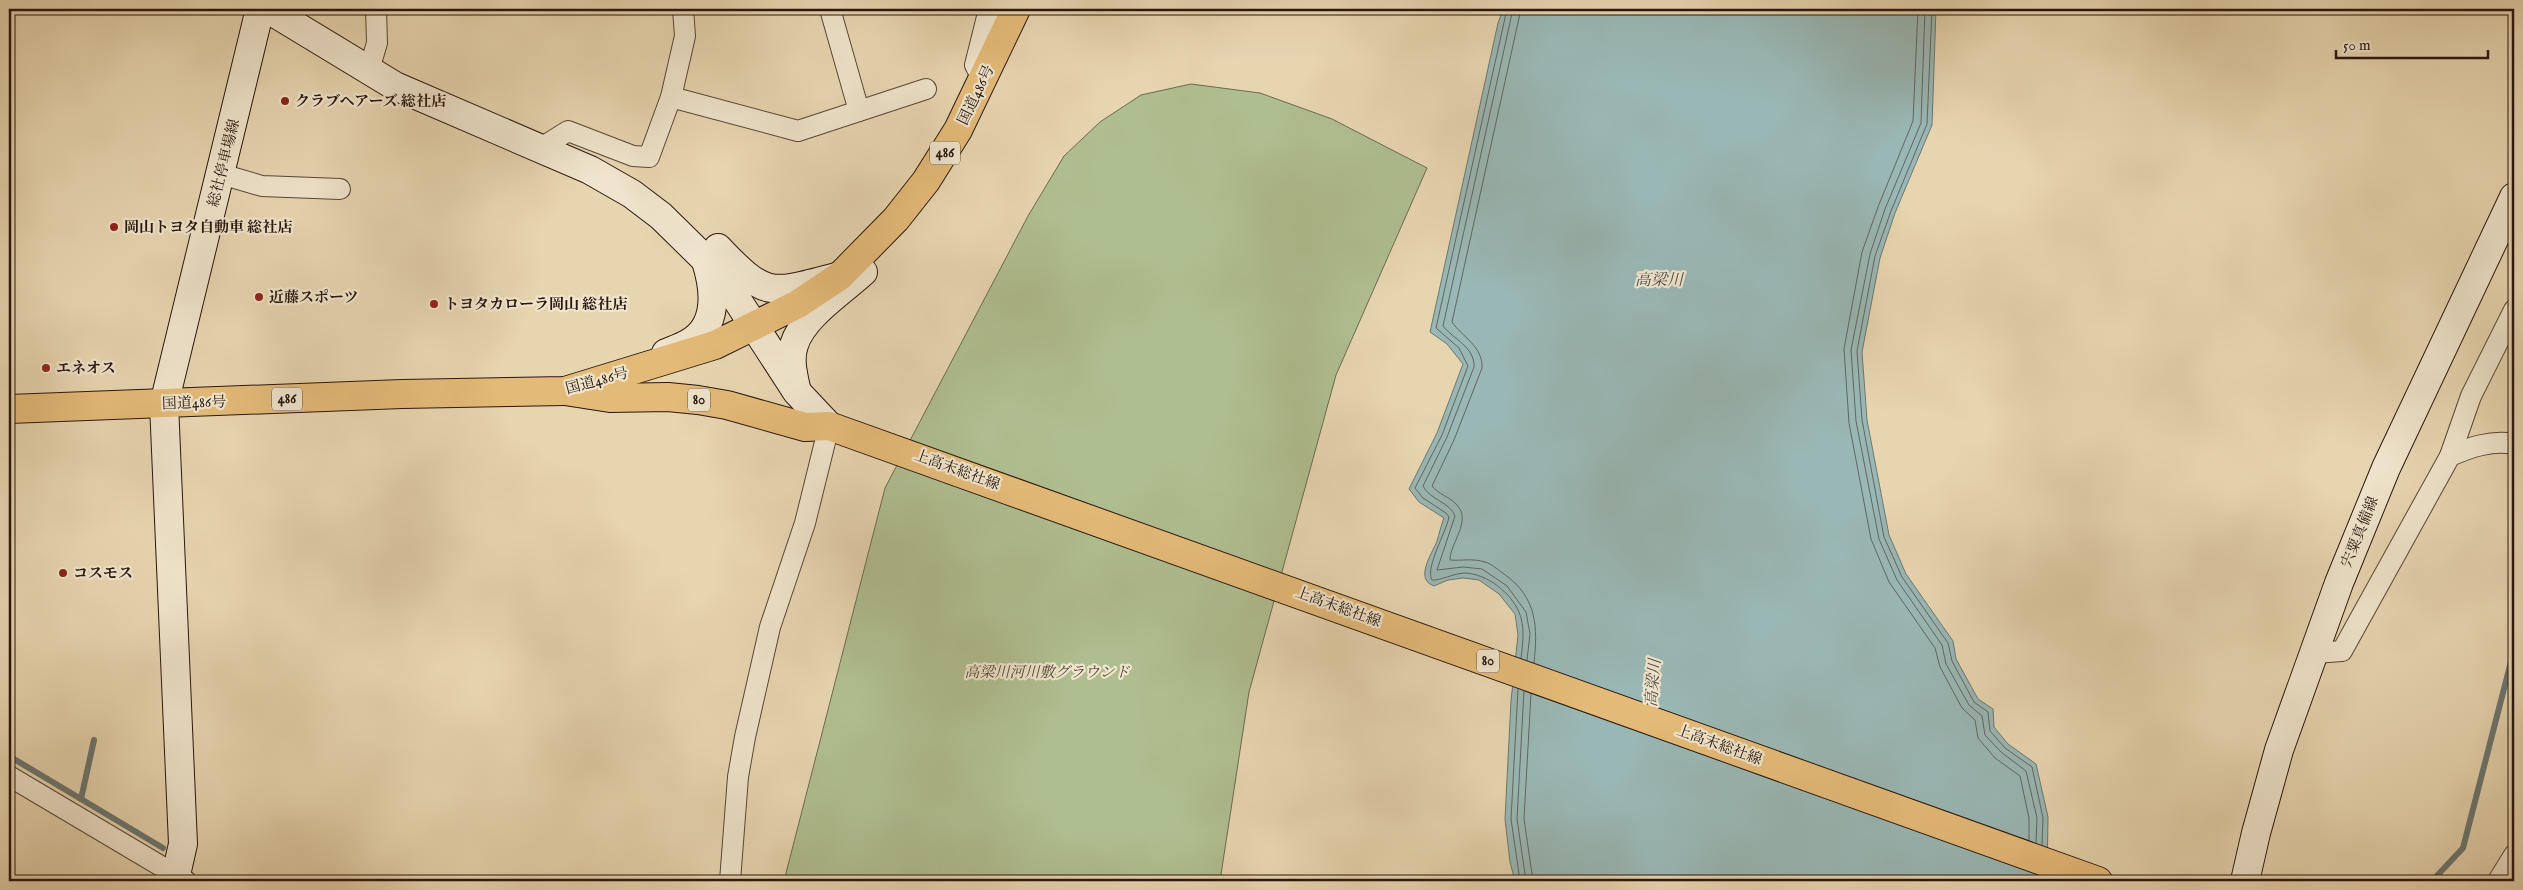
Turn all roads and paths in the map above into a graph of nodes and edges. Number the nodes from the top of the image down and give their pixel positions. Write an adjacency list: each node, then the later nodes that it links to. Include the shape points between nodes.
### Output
1 (260, 9): 14 (street, 総社停車場線)
2 (268, 9): 8 (street)
3 (376, 9): 8 (street, via 377,43)
4 (683, 9): 11 (street, via 685,36)
5 (830, 9): 12 (street)
6 (989, 9): 9 (street, via 975,65)
7 (1016, 9): 9 (main road, 国道486号 / 486)
8 (369, 70): 13 (street, via 395,86)
9 (983, 80): 18 (main road, 国道486号 / 486, via 942,158)
10 (926, 89): 12 (street)
11 (671, 97): 12 (street, via 798,131); 13 (street, via 649,156 633,156 568,131)
12 (859, 111)
13 (541, 148): 17 (street, via 612,182)
14 (221, 174): 15 (street, via 262,186); 26 (street, 総社停車場線)
15 (340, 189)
16 (2514, 197): 31 (street, 宍粟真備線, via 2386,468 2339,583)
17 (661, 216): 19 (street); 20 (street, via 683,218 699,228 742,272 770,289 788,289)
18 (874, 242): 20 (main road, 国道486号 / 486); 25 (street, via 871,260 865,270 800,331 793,346 792,365)
19 (706, 258): 22 (street); 23 (street, via 713,283 713,302 705,328 689,344 661,356)
20 (840, 276): 22 (main road, 国道486号 / 486)
21 (2514, 310): 30 (street, via 2471,396)
22 (756, 327): 23 (main road, 国道486号 / 486); 25 (street)
23 (644, 369): 24 (main road, 国道486号 / 486)
24 (565, 391): 26 (main road, 国道486号 / 486); 28 (main road, 上高末総社線 / 80, via 610,398 698,400 728,404 805,427)
25 (797, 392): 28 (street)
26 (164, 404): 27 (main road, 国道486号 / 486); 34 (street, 総社停車場線, via 183,844)
27 (9, 408)
28 (829, 426): 35 (street, via 805,523 770,627 749,718 738,777); 36 (main road, 上高末総社線 / 80)
29 (2514, 444): 30 (street, via 2474,446)
30 (2450, 456): 31 (street, via 2342,650)
31 (2316, 653): 37 (street, 宍粟真備線, via 2279,750)
32 (9, 776): 34 (street)
33 (2514, 855): 38 (street)
34 (178, 879)
35 (730, 881)
36 (2098, 881)
37 (2246, 881)
38 (2498, 881)

